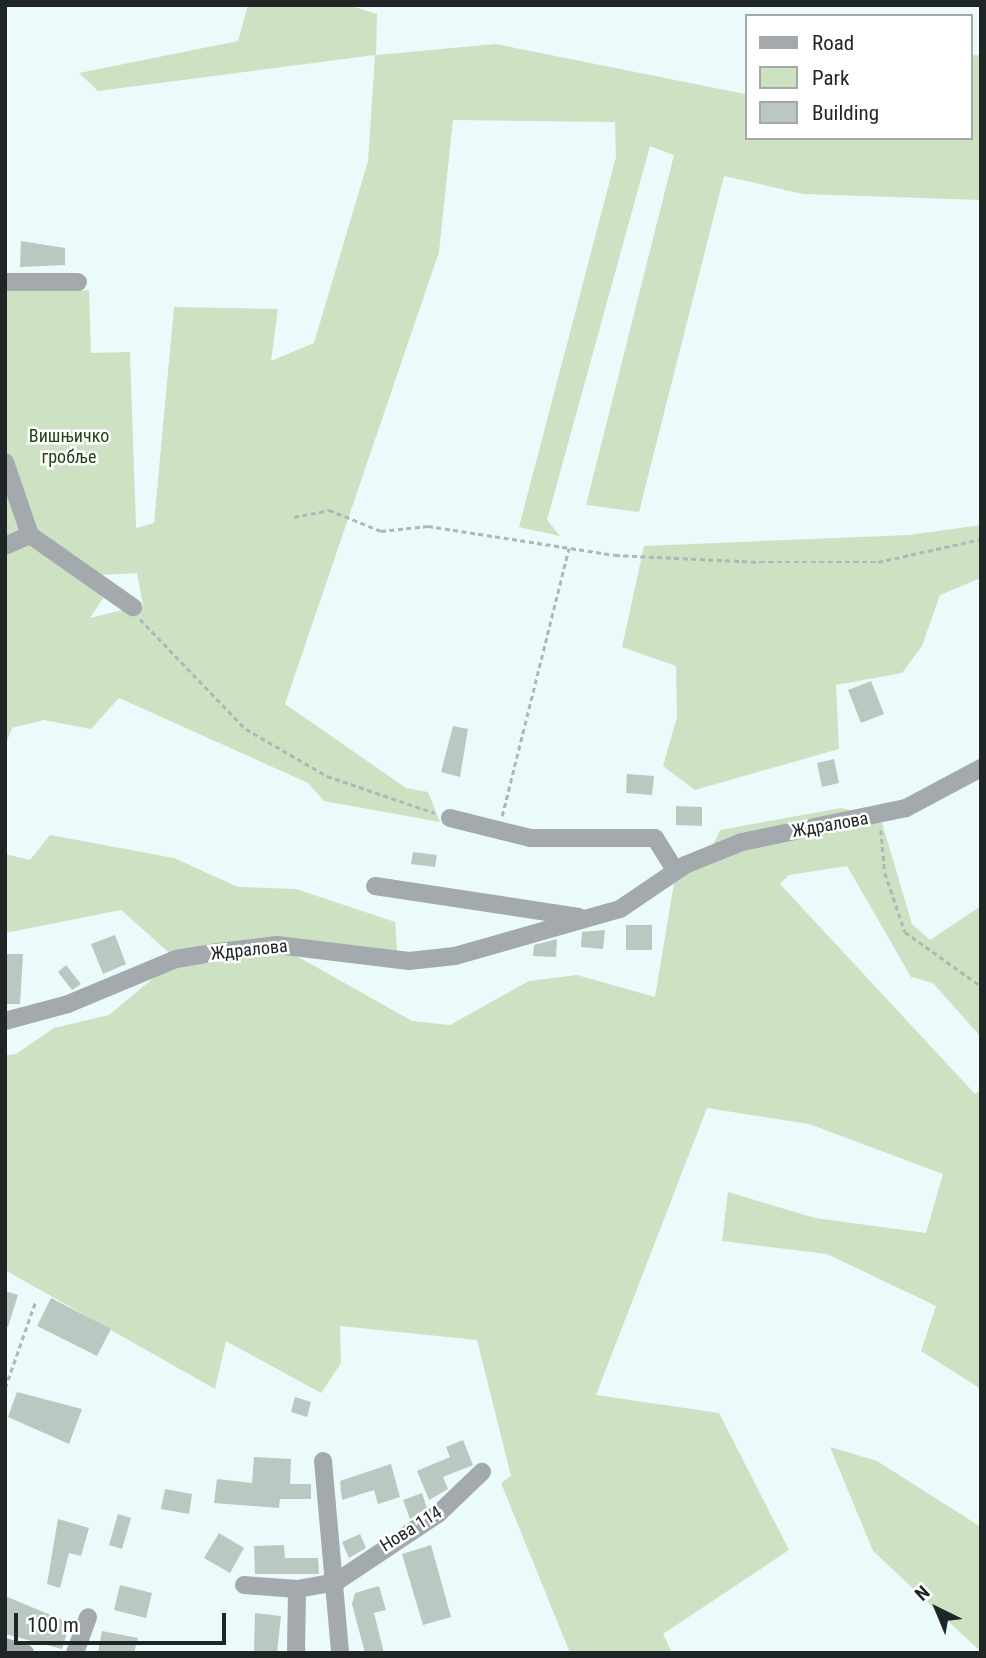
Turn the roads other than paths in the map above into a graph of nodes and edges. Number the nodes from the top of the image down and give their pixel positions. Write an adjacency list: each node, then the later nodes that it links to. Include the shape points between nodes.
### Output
1 (5, 282): 2 (street)
2 (78, 282)
3 (5, 462): 4 (street)
4 (30, 535): 5 (street); 6 (street)
5 (5, 546)
6 (133, 607)
7 (981, 768): 9 (street, Ждралова, via 880,816 742,842)
8 (450, 818): 9 (street, via 495,832 653,837)
9 (676, 871): 11 (street, Ждралова, via 640,900)
10 (375, 886): 11 (street, Ждралова)
11 (582, 918): 12 (street, Ждралова, via 431,961 277,945 176,959 68,1004)
12 (5, 1021)
13 (323, 1461): 15 (street)
14 (482, 1472): 15 (street, Нова 114, via 438,1514)
15 (336, 1582): 17 (street, Нова 114); 23 (street)
16 (244, 1585): 17 (street, Нова 114)
17 (298, 1589): 22 (street)
18 (88, 1617): 21 (street)
19 (5, 1647): 20 (street)
20 (24, 1653)
21 (75, 1653)
22 (296, 1653)
23 (340, 1653)

